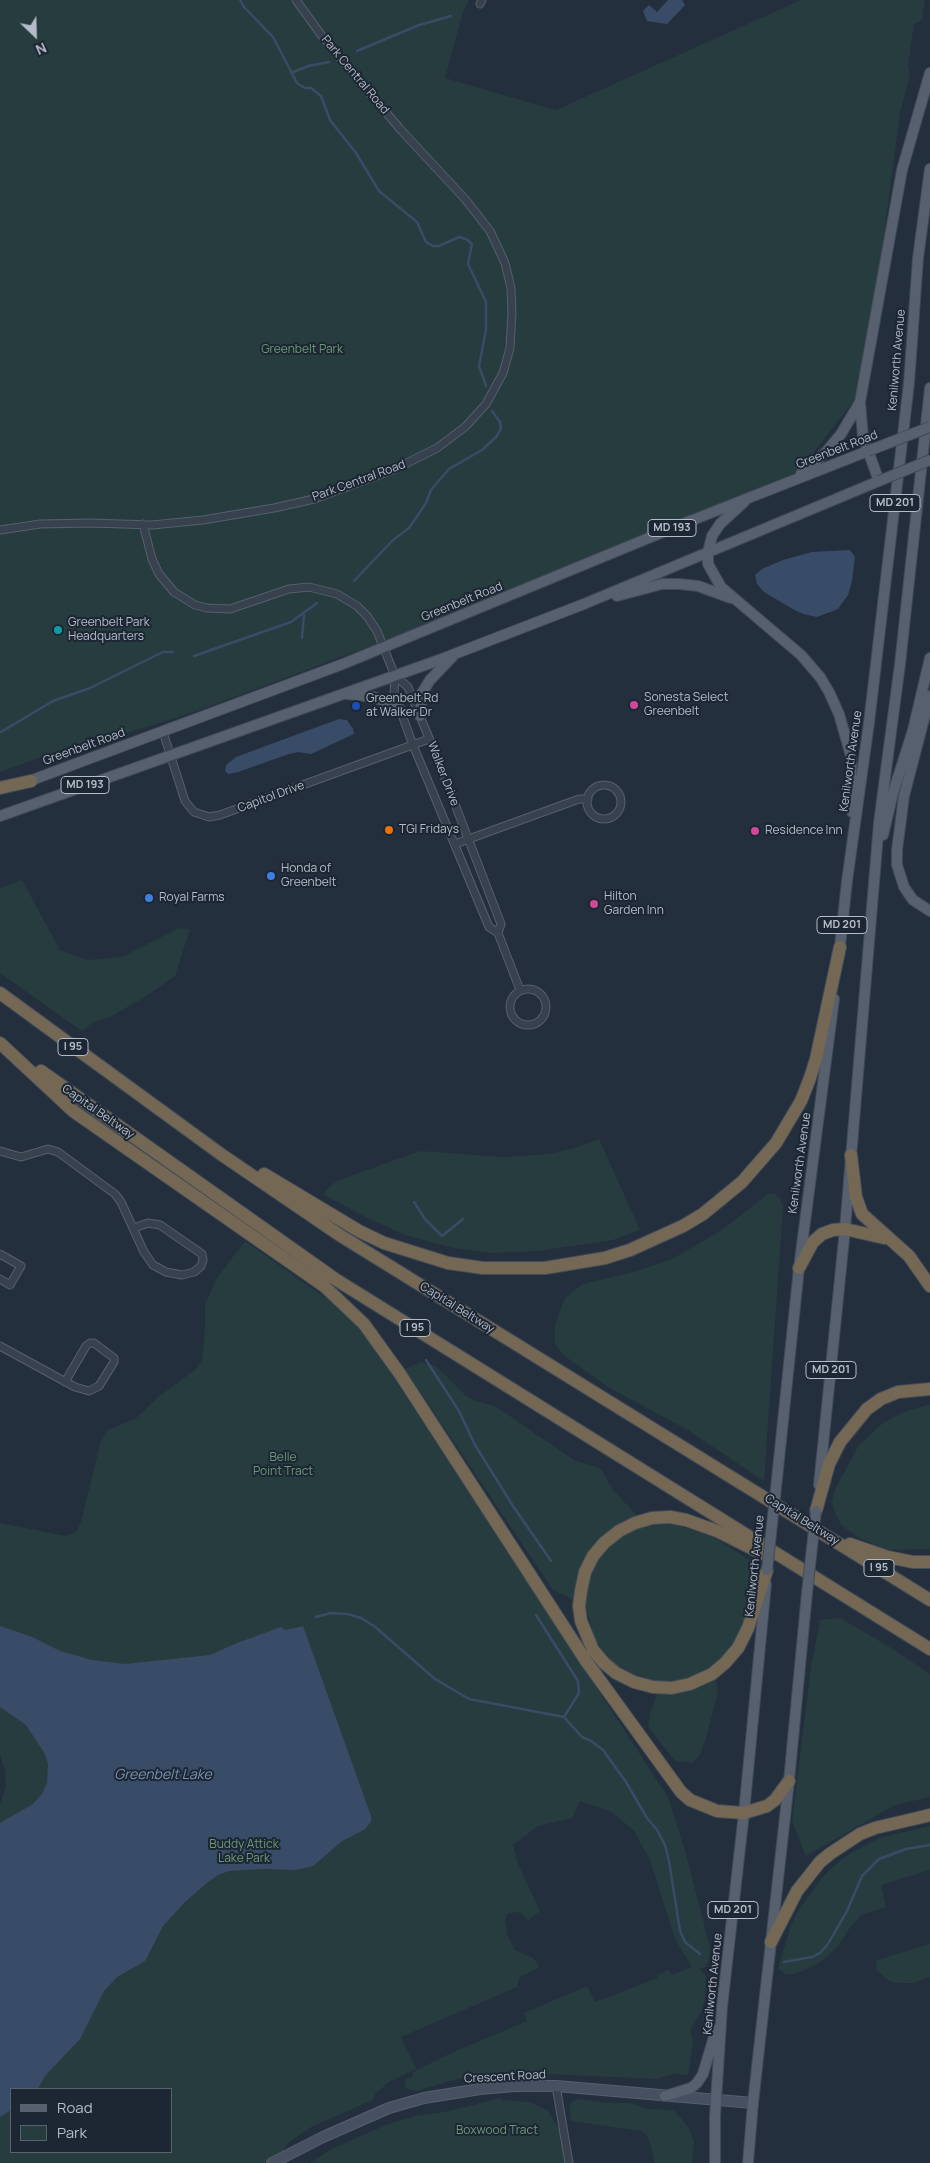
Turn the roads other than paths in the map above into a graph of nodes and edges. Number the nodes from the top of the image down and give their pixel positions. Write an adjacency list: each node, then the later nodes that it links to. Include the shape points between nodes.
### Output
1 (296, 0): 12 (street, Park Central Road, via 344,63 490,231 505,263 511,288 510,348 503,373 486,404 465,427 437,448 395,469 314,498 274,508 203,520)
2 (930, 73): 5 (main road, via 902,170)
3 (930, 169): 34 (main road, Kenilworth Avenue / MD 201, via 869,723)
4 (930, 388): 37 (main road, MD 201)
5 (860, 402): 7 (main road, via 863,437); 9 (main road, via 841,434)
6 (930, 427): 7 (main road, Greenbelt Road / MD 193, bridge)
7 (868, 451): 9 (main road, Greenbelt Road / MD 193); 10 (main road)
8 (930, 460): 10 (main road, MD 193, bridge)
9 (795, 480): 11 (main road, Greenbelt Road / MD 193)
10 (879, 481): 14 (main road, MD 193)
11 (749, 498): 14 (main road, via 720,524 712,536); 17 (main road, Greenbelt Road / MD 193)
12 (143, 524): 13 (street, Park Central Road, via 40,524); 17 (street, Walker Drive, via 159,574 188,601 207,608 230,609 289,588 326,590 362,610 374,625)
13 (0, 530)
14 (708, 552): 15 (main road, via 708,564 714,576); 16 (main road, MD 193)
15 (732, 598): 16 (main road, via 698,586 662,584); 34 (main road, via 801,655 829,692 851,756)
16 (584, 604): 18 (main road, MD 193)
17 (384, 648): 20 (street, Walker Drive); 25 (main road, Greenbelt Road / MD 193)
18 (455, 654): 20 (main road, MD 193); 24 (main road, via 422,693)
19 (930, 658): 37 (main road)
20 (395, 676): 21 (main road, MD 193); 23 (street, Walker Drive, via 394,694); 24 (street, Walker Drive, via 408,687)
21 (343, 694): 23 (main road, via 374,697); 28 (main road, MD 193)
22 (930, 696): 38 (main road, via 904,796 897,865 904,887 913,900)
23 (399, 708): 27 (street, Walker Drive)
24 (420, 716): 26 (street, Walker Drive)
25 (163, 732): 28 (street, Capitol Drive); 29 (main road, Greenbelt Road / MD 193)
26 (429, 739): 27 (street, Capitol Drive); 35 (street, Walker Drive)
27 (413, 745): 28 (street, Capitol Drive, via 209,817 190,808); 36 (street, Walker Drive)
28 (170, 755): 33 (main road, MD 193)
29 (30, 781): 30 (highway); 31 (main road, Greenbelt Road / MD 193)
30 (0, 788)
31 (0, 793)
32 (588, 799): 32 (street, via 590,812 604,818 616,813 620,804 615,789 606,785 597,786); 35 (street)
33 (0, 816)
34 (853, 836): 40 (main road, Kenilworth Avenue / MD 201)
35 (469, 839): 36 (street); 39 (street, Walker Drive, via 501,924)
36 (455, 844): 39 (street, Walker Drive, via 489,927)
37 (874, 873): 46 (main road, MD 201)
38 (930, 911)
39 (498, 933): 41 (street, Walker Drive)
40 (840, 947): 44 (highway, via 810,1078 776,1143 742,1182 703,1214 656,1240 604,1258 545,1268 483,1268 438,1260 384,1243 290,1190); 51 (main road, Kenilworth Avenue / MD 201)
41 (520, 990): 41 (street, via 512,999 511,1013 522,1023 535,1023 544,1015 544,999 536,990)
42 (0, 993): 44 (highway, Capital Beltway / I 95)
43 (0, 1043): 61 (highway, Capital Beltway / I 95, via 335,1278); 65 (highway, via 73,1111 324,1286 364,1324 400,1374 586,1661 672,1782 699,1805 717,1811)
44 (147, 1101): 58 (highway, Capital Beltway / I 95, via 341,1236)
45 (0, 1151): 47 (street, via 21,1157 48,1150 58,1152 114,1194)
46 (851, 1155): 48 (main road, MD 201); 49 (highway, via 856,1196 862,1214)
47 (134, 1228): 47 (street, via 148,1259 159,1269 182,1275 201,1266 202,1254 160,1225 148,1223)
48 (845, 1229): 49 (highway); 51 (highway, via 822,1234 813,1242); 57 (main road, MD 201)
49 (892, 1240): 53 (highway, via 909,1256)
50 (0, 1254): 52 (street, via 20,1266 10,1285)
51 (799, 1268): 60 (main road, Kenilworth Avenue / MD 201, bridge)
52 (0, 1279)
53 (930, 1286)
54 (0, 1346): 55 (street)
55 (65, 1382): 55 (street, via 90,1343 114,1358 96,1389 84,1391)
56 (930, 1389): 57 (highway, via 898,1392 881,1399 858,1419 840,1442 829,1464)
57 (816, 1510): 64 (main road, MD 201, bridge)
58 (828, 1536): 59 (highway, via 888,1557); 62 (highway, Capital Beltway / I 95)
59 (930, 1562)
60 (767, 1570): 61 (highway, via 738,1648 712,1674 690,1684 672,1688 653,1687 616,1673 593,1650 582,1622 580,1590 593,1556 619,1531 652,1518 686,1520 717,1531); 65 (main road, Kenilworth Avenue / MD 201)
61 (842, 1594): 63 (highway, Capital Beltway / I 95)
62 (930, 1600)
63 (930, 1649)
64 (790, 1781): 65 (highway, via 775,1800); 67 (main road, MD 201)
65 (744, 1813): 68 (main road, Kenilworth Avenue / MD 201)
66 (930, 1815): 67 (highway, via 875,1828 831,1853 796,1891)
67 (771, 1942): 72 (main road, MD 201)
68 (722, 2007): 70 (main road, via 700,2079 691,2088); 71 (main road, Kenilworth Avenue / MD 201)
69 (556, 2086): 70 (street, Crescent Road); 73 (street, Crescent Road, via 480,2089 404,2103 348,2125); 74 (street)
70 (665, 2096): 71 (street, Crescent Road)
71 (716, 2101): 72 (street, Crescent Road); 75 (main road, Kenilworth Avenue / MD 201)
72 (753, 2103): 76 (main road, MD 201)
73 (275, 2162)
74 (569, 2163)
75 (715, 2163)
76 (748, 2163)

